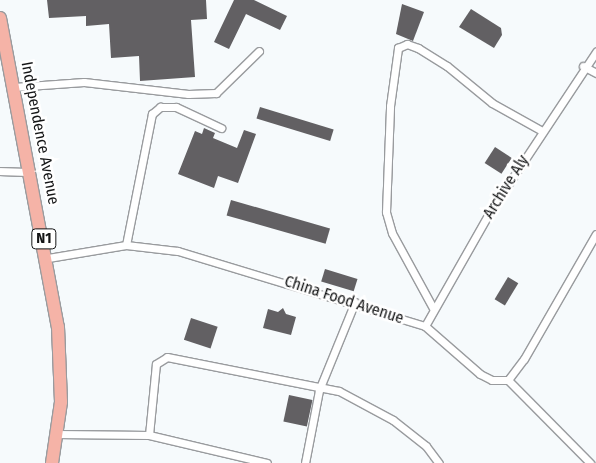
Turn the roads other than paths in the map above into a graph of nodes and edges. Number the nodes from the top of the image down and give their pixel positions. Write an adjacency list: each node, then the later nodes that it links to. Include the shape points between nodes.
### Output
1 (0, 18): 6 (highway, Independence Avenue / N1)
2 (259, 52): 6 (street, via 216,93 188,94 84,82)
3 (596, 52): 4 (street, Archive Aly)
4 (584, 66): 5 (street); 8 (street, Archive Aly)
5 (596, 73)
6 (14, 87): 10 (highway, Independence Avenue / N1)
7 (221, 128): 12 (street, via 176,107 160,107 152,114)
8 (542, 131): 15 (street, Archive Aly); 15 (street, via 492,103 447,66 418,48 407,44 398,48 390,106 386,212 392,233)
9 (0, 171): 10 (street)
10 (31, 172): 13 (highway, Independence Avenue / N1)
11 (596, 234): 17 (street, via 524,359)
12 (126, 245): 13 (street, China Food Avenue); 14 (street, China Food Avenue, via 222,262)
13 (48, 258): 19 (highway, Independence Avenue / N1, via 58,327 61,402)
14 (355, 302): 16 (street, China Food Avenue); 18 (street)
15 (433, 308): 16 (street, Archive Aly)
16 (425, 326): 17 (street, China Food Avenue, via 480,374 492,380)
17 (508, 380): 26 (street)
18 (319, 390): 20 (street, via 167,357 156,364); 24 (street); 25 (street, via 339,391 393,420 426,446)
19 (56, 434): 20 (street); 22 (highway, Independence Avenue / N1)
20 (149, 435): 23 (street)
21 (596, 460): 26 (street)
22 (52, 463)
23 (267, 463)
24 (305, 463)
25 (439, 463)
26 (591, 463)

